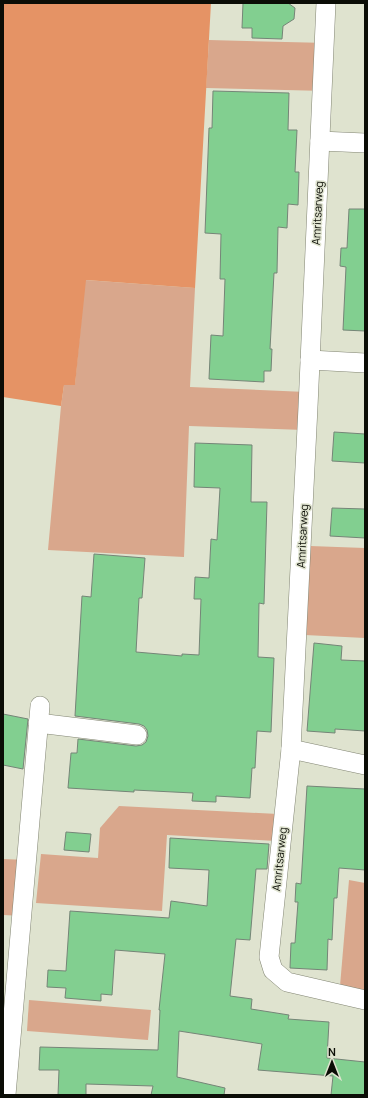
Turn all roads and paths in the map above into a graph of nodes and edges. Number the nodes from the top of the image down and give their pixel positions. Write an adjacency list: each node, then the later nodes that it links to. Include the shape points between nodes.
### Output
1 (326, 3): 2 (street, Amritsarweg)
2 (320, 141): 3 (street); 4 (street, Amritsarweg)
3 (365, 143)
4 (310, 360): 5 (street); 7 (street, Amritsarweg)
5 (365, 363)
6 (137, 735): 10 (street, via 39,714)
7 (290, 749): 8 (street); 9 (street, Amritsarweg, via 269,957 273,970 287,982)
8 (365, 765)
9 (365, 1000)
10 (6, 1095)

